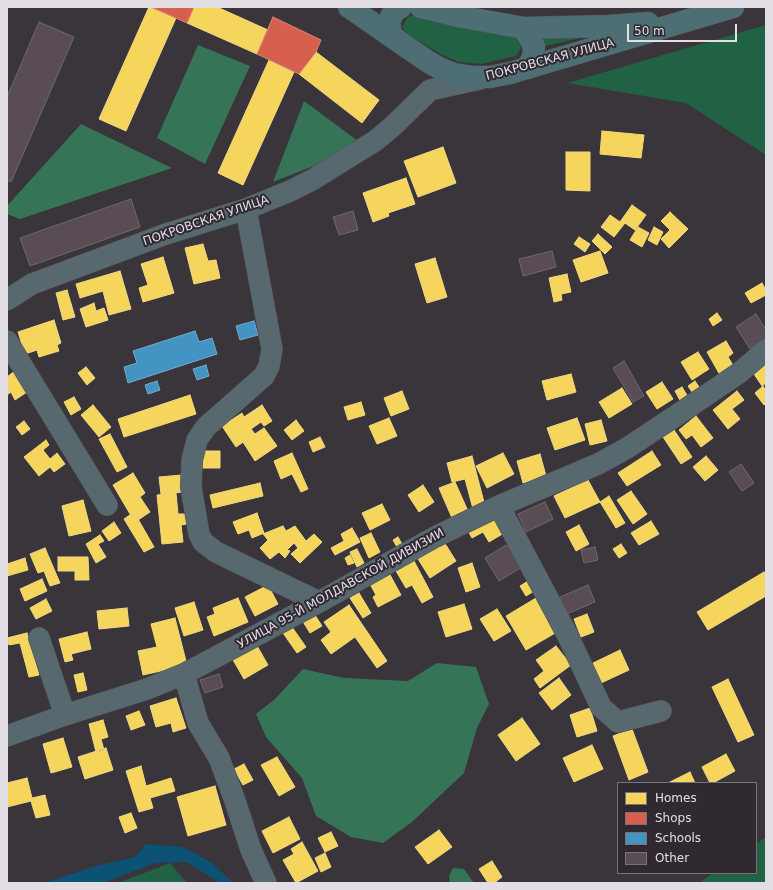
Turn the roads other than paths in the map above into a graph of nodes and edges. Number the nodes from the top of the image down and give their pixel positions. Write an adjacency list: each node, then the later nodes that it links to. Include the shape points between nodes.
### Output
1 (349, 7): 7 (main road)
2 (401, 7): 7 (main road, via 394,10 389,21)
3 (421, 7): 6 (main road, ПОКРОВСКАЯ УЛИЦА)
4 (733, 7): 5 (main road, ПОКРОВСКАЯ УЛИЦА)
5 (693, 19): 6 (main road, ПОКРОВСКАЯ УЛИЦА, via 609,26); 9 (main road, ПОКРОВСКАЯ УЛИЦА)
6 (524, 28): 9 (main road, via 534,46 533,58)
7 (391, 36): 8 (main road)
8 (427, 61): 10 (main road, via 454,74 473,78); 11 (street, via 432,80)
9 (528, 68): 10 (main road, ПОКРОВСКАЯ УЛИЦА)
10 (490, 76): 11 (street, ПОКРОВСКАЯ УЛИЦА)
11 (430, 90): 12 (street, ПОКРОВСКАЯ УЛИЦА, via 375,141 312,180)
12 (246, 209): 13 (street, ПОКРОВСКАЯ УЛИЦА, via 166,234 32,284); 18 (street, via 272,349 264,376 206,427 197,440 192,460 191,487 199,534 203,542 216,552)
13 (7, 300)
14 (7, 341): 16 (street)
15 (766, 350): 17 (street, УЛИЦА 95-Й МОЛДАВСКОЙ ДИВИЗИИ, via 739,373 627,448 598,464)
16 (107, 506)
17 (499, 506): 18 (street, УЛИЦА 95-Й МОЛДАВСКОЙ ДИВИЗИИ, via 435,537); 21 (street, via 568,636 601,707 618,722)
18 (319, 602): 20 (street, УЛИЦА 95-Й МОЛДАВСКОЙ ДИВИЗИИ)
19 (39, 638): 22 (street)
20 (184, 674): 22 (street, УЛИЦА 95-Й МОЛДАВСКОЙ ДИВИЗИИ); 24 (street, via 198,723 219,758 251,850)
21 (660, 711)
22 (65, 716): 23 (street, УЛИЦА 95-Й МОЛДАВСКОЙ ДИВИЗИИ)
23 (7, 736)
24 (266, 883)

